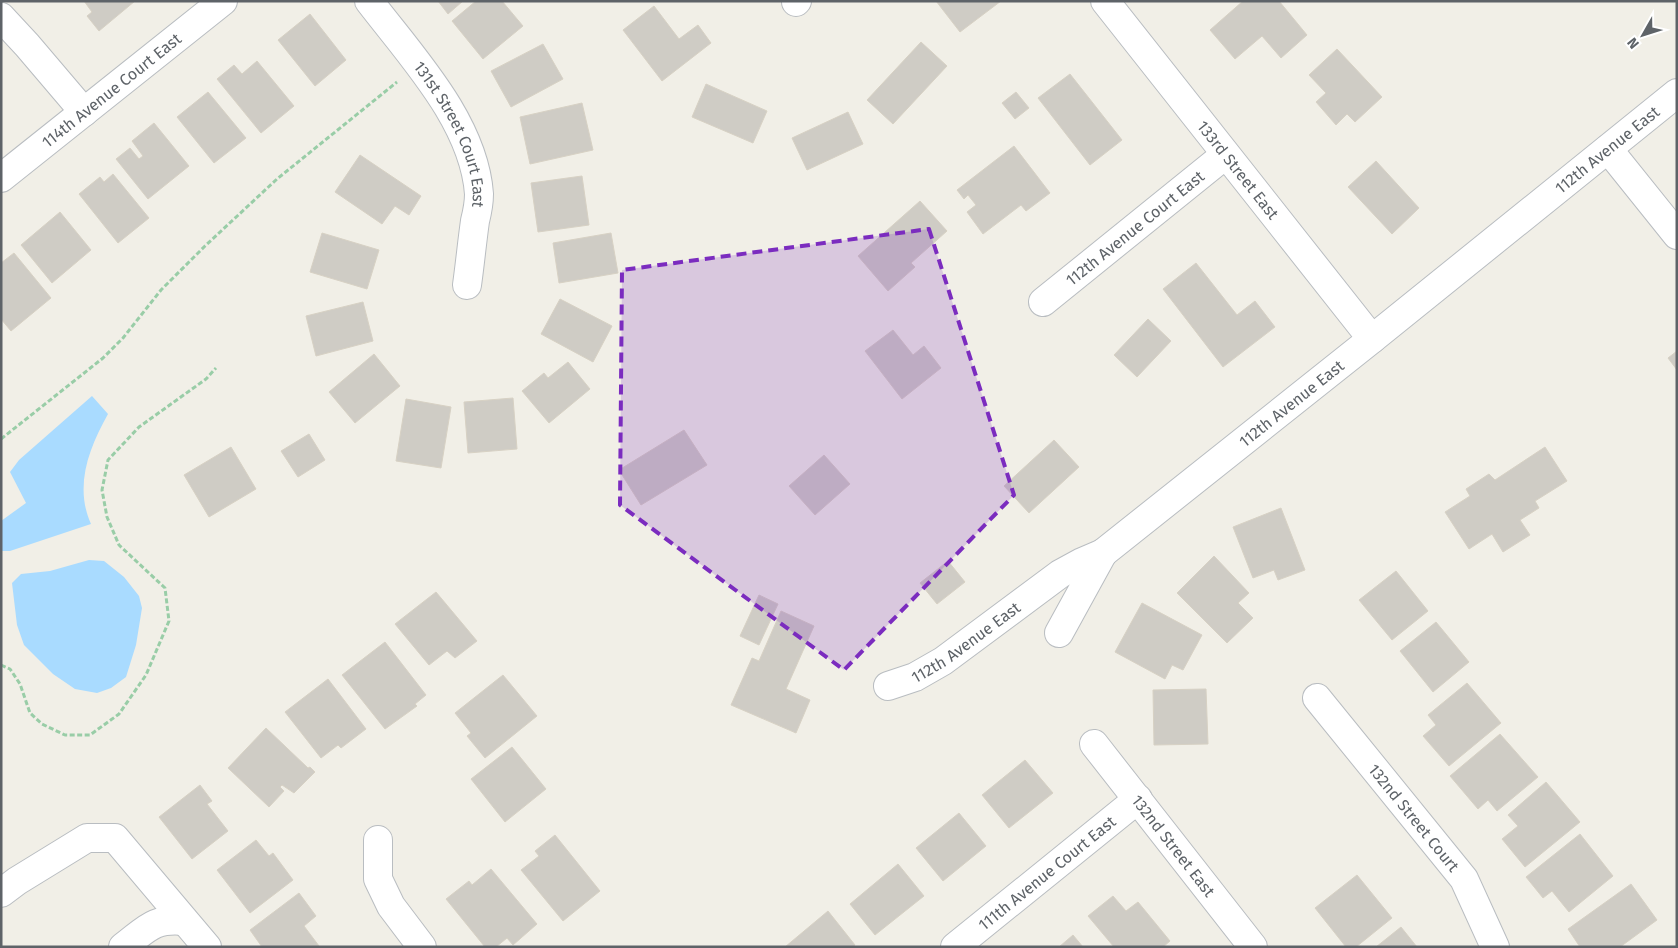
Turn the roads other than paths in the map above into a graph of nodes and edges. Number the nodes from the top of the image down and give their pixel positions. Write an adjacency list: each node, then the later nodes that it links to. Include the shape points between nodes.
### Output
1 (223, 1): 6 (street, 114th Avenue Court East)
2 (369, 1): 11 (street, 131st Street Court East, via 440,94 467,146 479,196)
3 (1105, 1): 8 (street, 133rd Street East)
4 (1, 17): 6 (street)
5 (1677, 93): 7 (street, 112th Avenue East)
6 (84, 112): 9 (street, 114th Avenue Court East)
7 (1608, 149): 10 (street); 13 (street, 112th Avenue East)
8 (1226, 155): 12 (street, 112th Avenue Court East); 13 (street, 133rd Street East)
9 (1, 178)
10 (1677, 235)
11 (467, 285)
12 (1043, 302)
13 (1372, 339): 14 (street, 112th Avenue East)
14 (1103, 553): 15 (street); 16 (street, 112th Avenue East, via 1060,574 943,661 914,677)
15 (1059, 633)
16 (888, 686)
17 (1317, 698): 28 (street, 132nd Street Court, via 1464,879)
18 (1094, 744): 19 (street, 132nd Street East)
19 (1138, 799): 26 (street, 111th Avenue Court East); 27 (street, 132nd Street East)
20 (378, 840): 25 (street, via 378,879 391,906)
21 (1, 893): 22 (street, via 88,838 115,838)
22 (184, 921): 23 (street, via 169,919 156,922); 24 (street)
23 (123, 947)
24 (206, 947)
25 (422, 947)
26 (955, 947)
27 (1253, 947)
28 (1495, 947)

